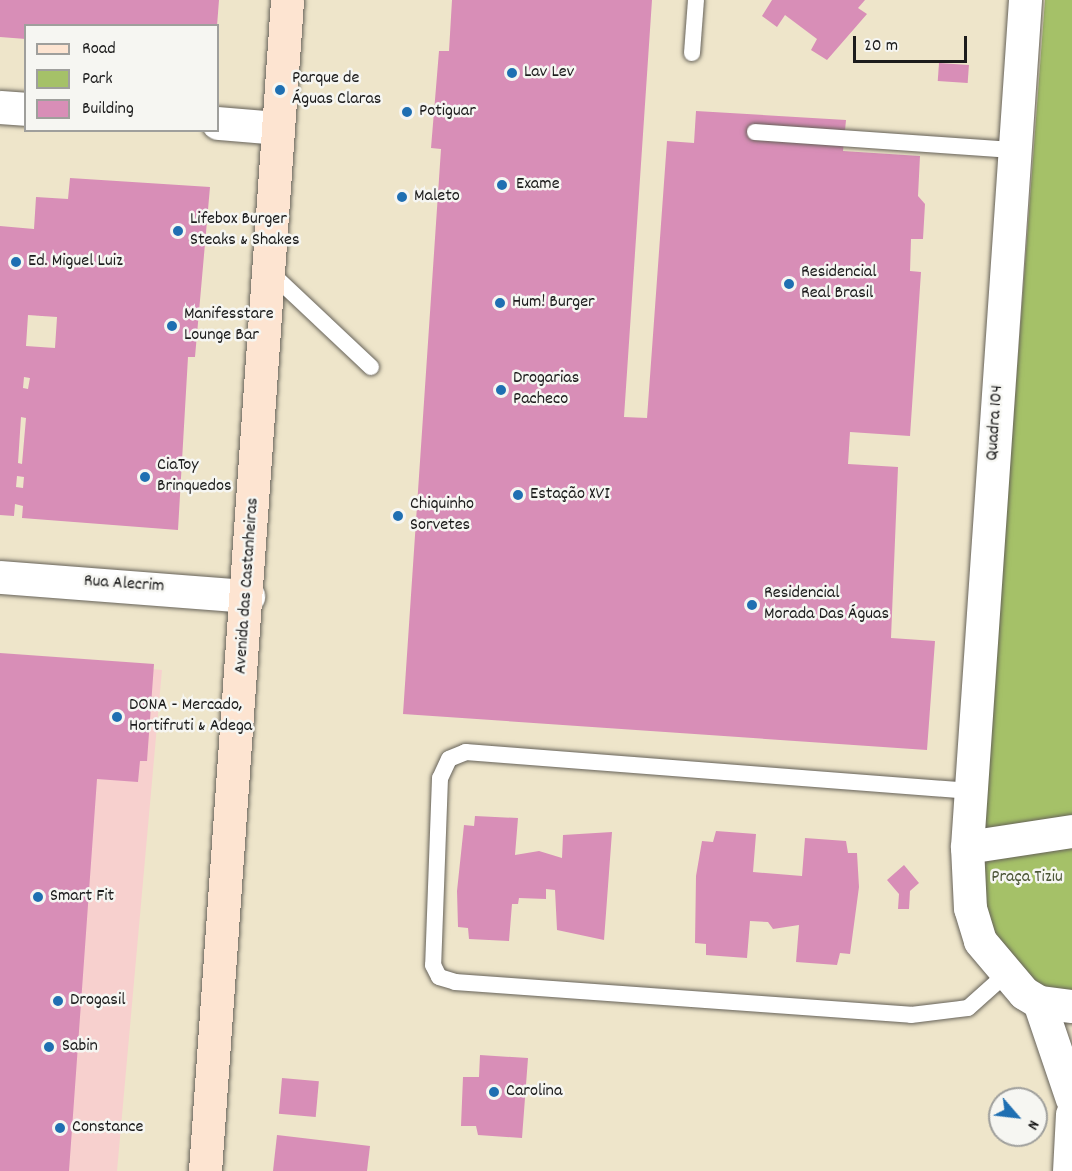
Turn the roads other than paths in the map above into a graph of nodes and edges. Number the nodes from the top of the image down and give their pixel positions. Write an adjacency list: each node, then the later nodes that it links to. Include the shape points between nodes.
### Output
1 (287, 0): 8 (main road, Avenida das Castanheiras)
2 (696, 0): 4 (lane)
3 (1025, 0): 10 (street, Quadra 104)
4 (692, 53)
5 (0, 107): 6 (street)
6 (24, 109)
7 (219, 123): 8 (street)
8 (278, 128): 11 (main road, Avenida das Castanheiras)
9 (755, 132): 10 (lane)
10 (1015, 150): 15 (street, Quadra 104)
11 (269, 271): 12 (lane); 14 (main road, Avenida das Castanheiras)
12 (371, 367)
13 (0, 578): 14 (street, Rua Alecrim)
14 (248, 596): 23 (main road, Avenida das Castanheiras)
15 (971, 791): 17 (street, Quadra 104); 18 (lane, via 466,752 449,759 440,778 433,965 439,976 455,982 912,1015 968,1008)
16 (1072, 831): 17 (street)
17 (967, 847): 18 (street, Quadra 104, via 977,930)
18 (1005, 974): 19 (street, Quadra 104)
19 (1039, 1002): 20 (street); 21 (street)
20 (1072, 1006)
21 (1072, 1099)
22 (1072, 1114): 24 (street)
23 (205, 1171)
24 (1069, 1171)

